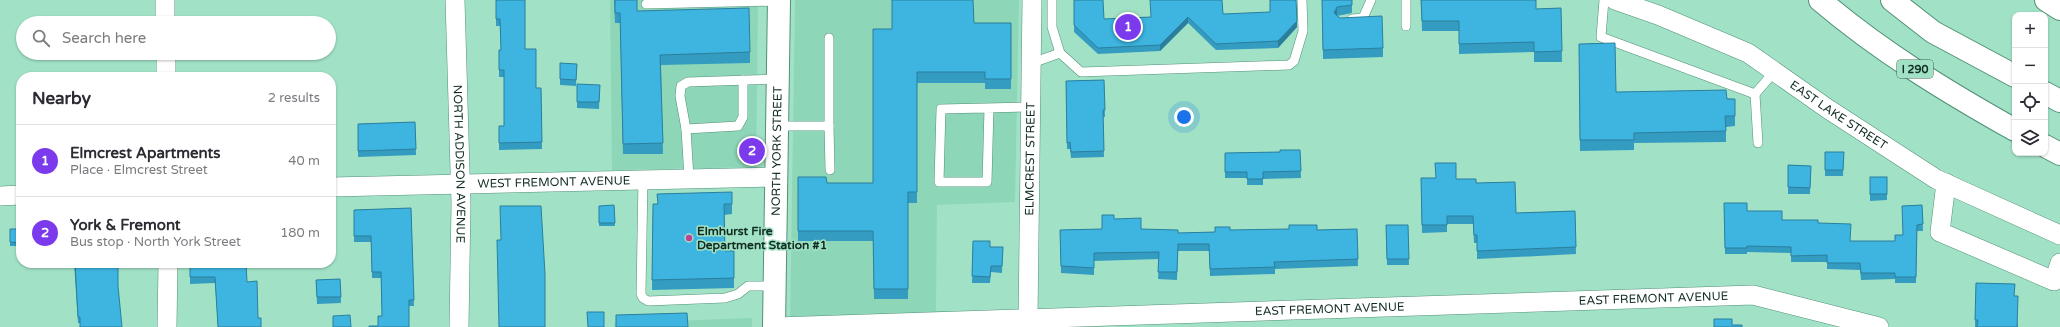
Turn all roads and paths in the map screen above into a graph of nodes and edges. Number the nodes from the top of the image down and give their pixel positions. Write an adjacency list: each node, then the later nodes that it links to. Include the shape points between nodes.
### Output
1 (165, 0): 16 (street)
2 (455, 0): 45 (street, NORTH ADDISON AVENUE)
3 (1032, 0): 22 (street, ELMCREST STREET)
4 (1052, 0): 20 (lane, via 1052,27)
5 (1302, 0): 20 (lane, via 1303,31 1293,63 1289,65 1081,72)
6 (1372, 0): 17 (lane, via 1363,18)
7 (1406, 0): 18 (lane)
8 (1604, 0): 28 (lane, via 1601,37)
9 (1615, 0): 24 (street, EAST LAKE STREET, via 1748,53)
10 (1820, 0): 35 (main road, I 290, via 1840,17 1944,89)
11 (1892, 0): 25 (main road, via 1933,32)
12 (2046, 0): 15 (main road)
13 (779, 1): 14 (lane); 26 (main road, NORTH YORK STREET)
14 (646, 4)
15 (2060, 9)
16 (165, 16)
17 (1340, 21)
18 (1406, 26)
19 (829, 38): 34 (lane)
20 (1060, 53): 22 (lane)
21 (166, 60): 23 (street)
22 (1032, 63): 31 (street, ELMCREST STREET)
23 (166, 72)
24 (1774, 72): 28 (lane); 44 (street, EAST LAKE STREET, via 1936,179)
25 (2012, 74)
26 (778, 79): 27 (lane); 33 (main road, NORTH YORK STREET)
27 (743, 80): 36 (lane, via 743,117 738,126); 36 (lane, via 688,82 681,86 680,96)
28 (1755, 94): 37 (lane)
29 (2048, 95): 30 (main road)
30 (2060, 101)
31 (1031, 107): 32 (lane); 53 (street, ELMCREST STREET)
32 (989, 108): 32 (lane, via 941,109 939,182 987,182)
33 (777, 126): 34 (lane); 41 (main road, NORTH YORK STREET)
34 (829, 126): 40 (lane)
35 (2012, 128)
36 (686, 129): 43 (lane)
37 (1758, 143)
38 (2048, 148): 39 (main road)
39 (2060, 154)
40 (830, 170)
41 (777, 177): 43 (street, WEST FREMONT AVENUE); 52 (main road, NORTH YORK STREET)
42 (643, 178): 43 (street, WEST FREMONT AVENUE); 45 (street, WEST FREMONT AVENUE); 52 (lane, via 643,298 648,301 725,298 738,294 748,286)
43 (689, 178)
44 (1946, 183): 49 (street, EAST LAKE STREET); 50 (street, via 1940,232 2054,281)
45 (460, 184): 46 (street, WEST FREMONT AVENUE); 58 (street, NORTH ADDISON AVENUE)
46 (336, 187)
47 (16, 195): 48 (street)
48 (0, 196)
49 (2060, 235)
50 (2060, 263)
51 (168, 268): 57 (street)
52 (775, 286): 59 (main road, NORTH YORK STREET)
53 (1028, 319): 54 (street, EAST FREMONT AVENUE); 55 (street, EAST FREMONT AVENUE)
54 (1253, 319): 60 (street, EAST FREMONT AVENUE, via 1753,295)
55 (957, 324): 56 (street, EAST FREMONT AVENUE)
56 (926, 325): 59 (street, EAST FREMONT AVENUE)
57 (167, 327)
58 (459, 327)
59 (775, 327)
60 (1879, 327)

